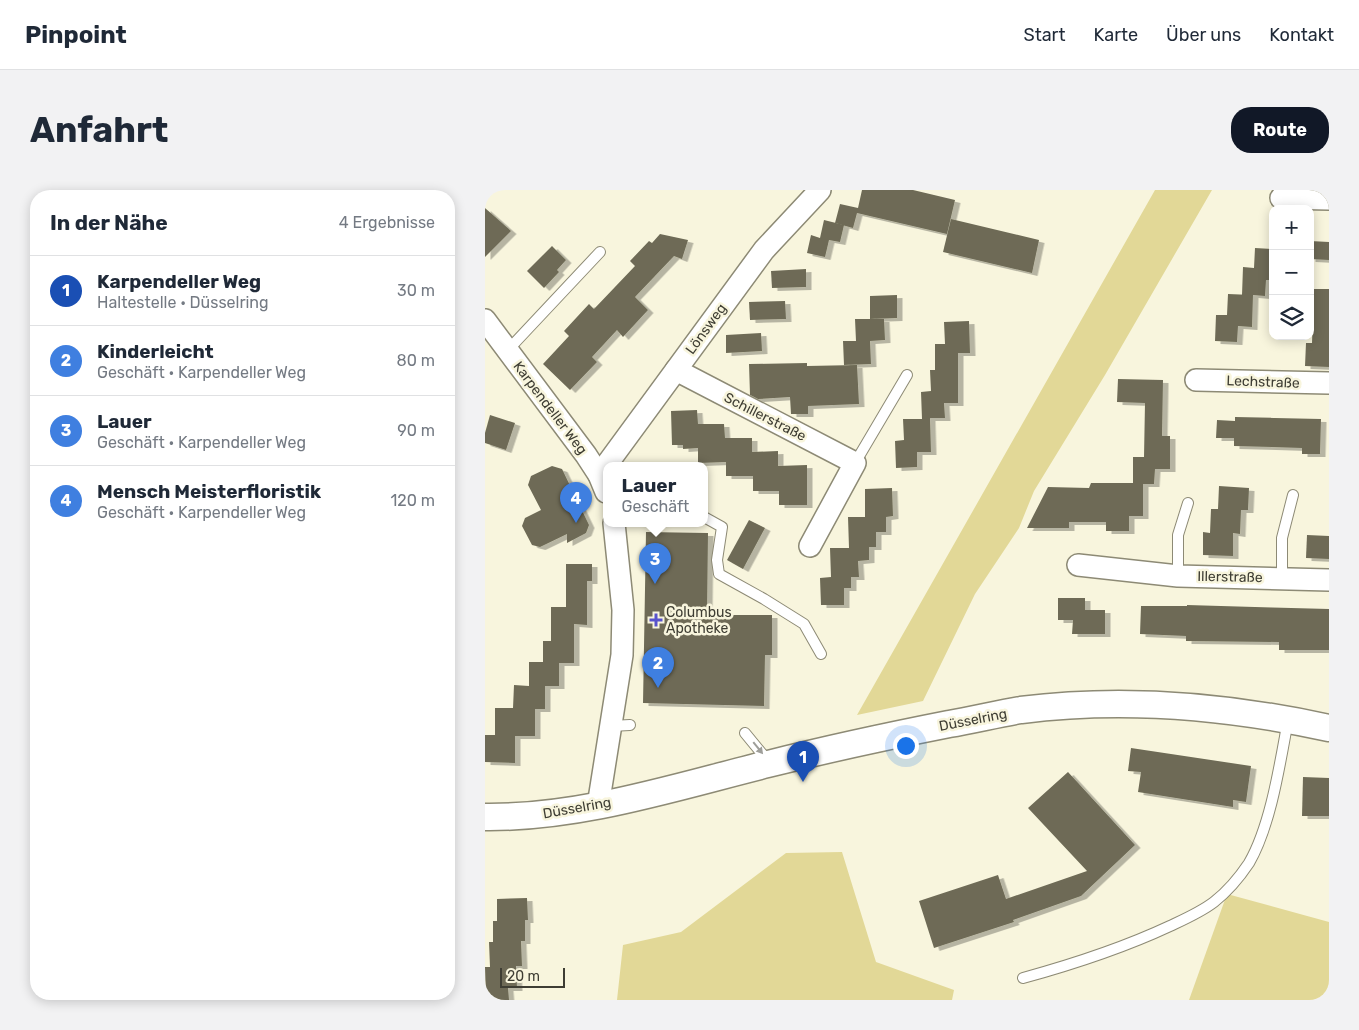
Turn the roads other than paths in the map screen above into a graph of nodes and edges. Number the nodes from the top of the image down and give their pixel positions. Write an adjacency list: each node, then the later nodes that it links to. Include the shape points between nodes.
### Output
1 (820, 190): 7 (street, Lönsweg, via 764,250)
2 (1281, 198): 3 (street)
3 (1329, 198)
4 (600, 252): 6 (lane, Karpendeller Weg)
5 (485, 320): 6 (street, Karpendeller Weg)
6 (507, 351): 13 (street, Karpendeller Weg)
7 (676, 370): 11 (street, Lönsweg); 12 (street, Schillerstraße)
8 (907, 375): 12 (lane)
9 (1196, 380): 10 (street, Lechstraße)
10 (1329, 383)
11 (617, 462)
12 (855, 463): 18 (street)
13 (603, 483)
14 (1293, 495): 21 (lane, Illerstraße, via 1282,538)
15 (1188, 503): 20 (lane, Illerstraße, via 1178,534)
16 (708, 520): 23 (lane, via 722,527 717,560 719,574 804,624)
17 (614, 527): 28 (street, via 622,632 620,726)
18 (810, 546)
19 (1078, 565): 20 (street, Illerstraße)
20 (1178, 576): 21 (street, Illerstraße)
21 (1282, 578): 22 (street, Illerstraße)
22 (1329, 580)
23 (821, 654)
24 (1289, 719): 25 (street, Düsselring); 27 (street, Düsselring, via 1160,704 1020,710); 30 (lane, via 1260,839 1232,886 1191,916 1135,942)
25 (1329, 728)
26 (745, 733): 27 (lane, one-way to 27)
27 (770, 764): 28 (street, Düsselring)
28 (598, 806): 29 (street, Düsselring, via 537,815)
29 (485, 818)
30 (1023, 978)

